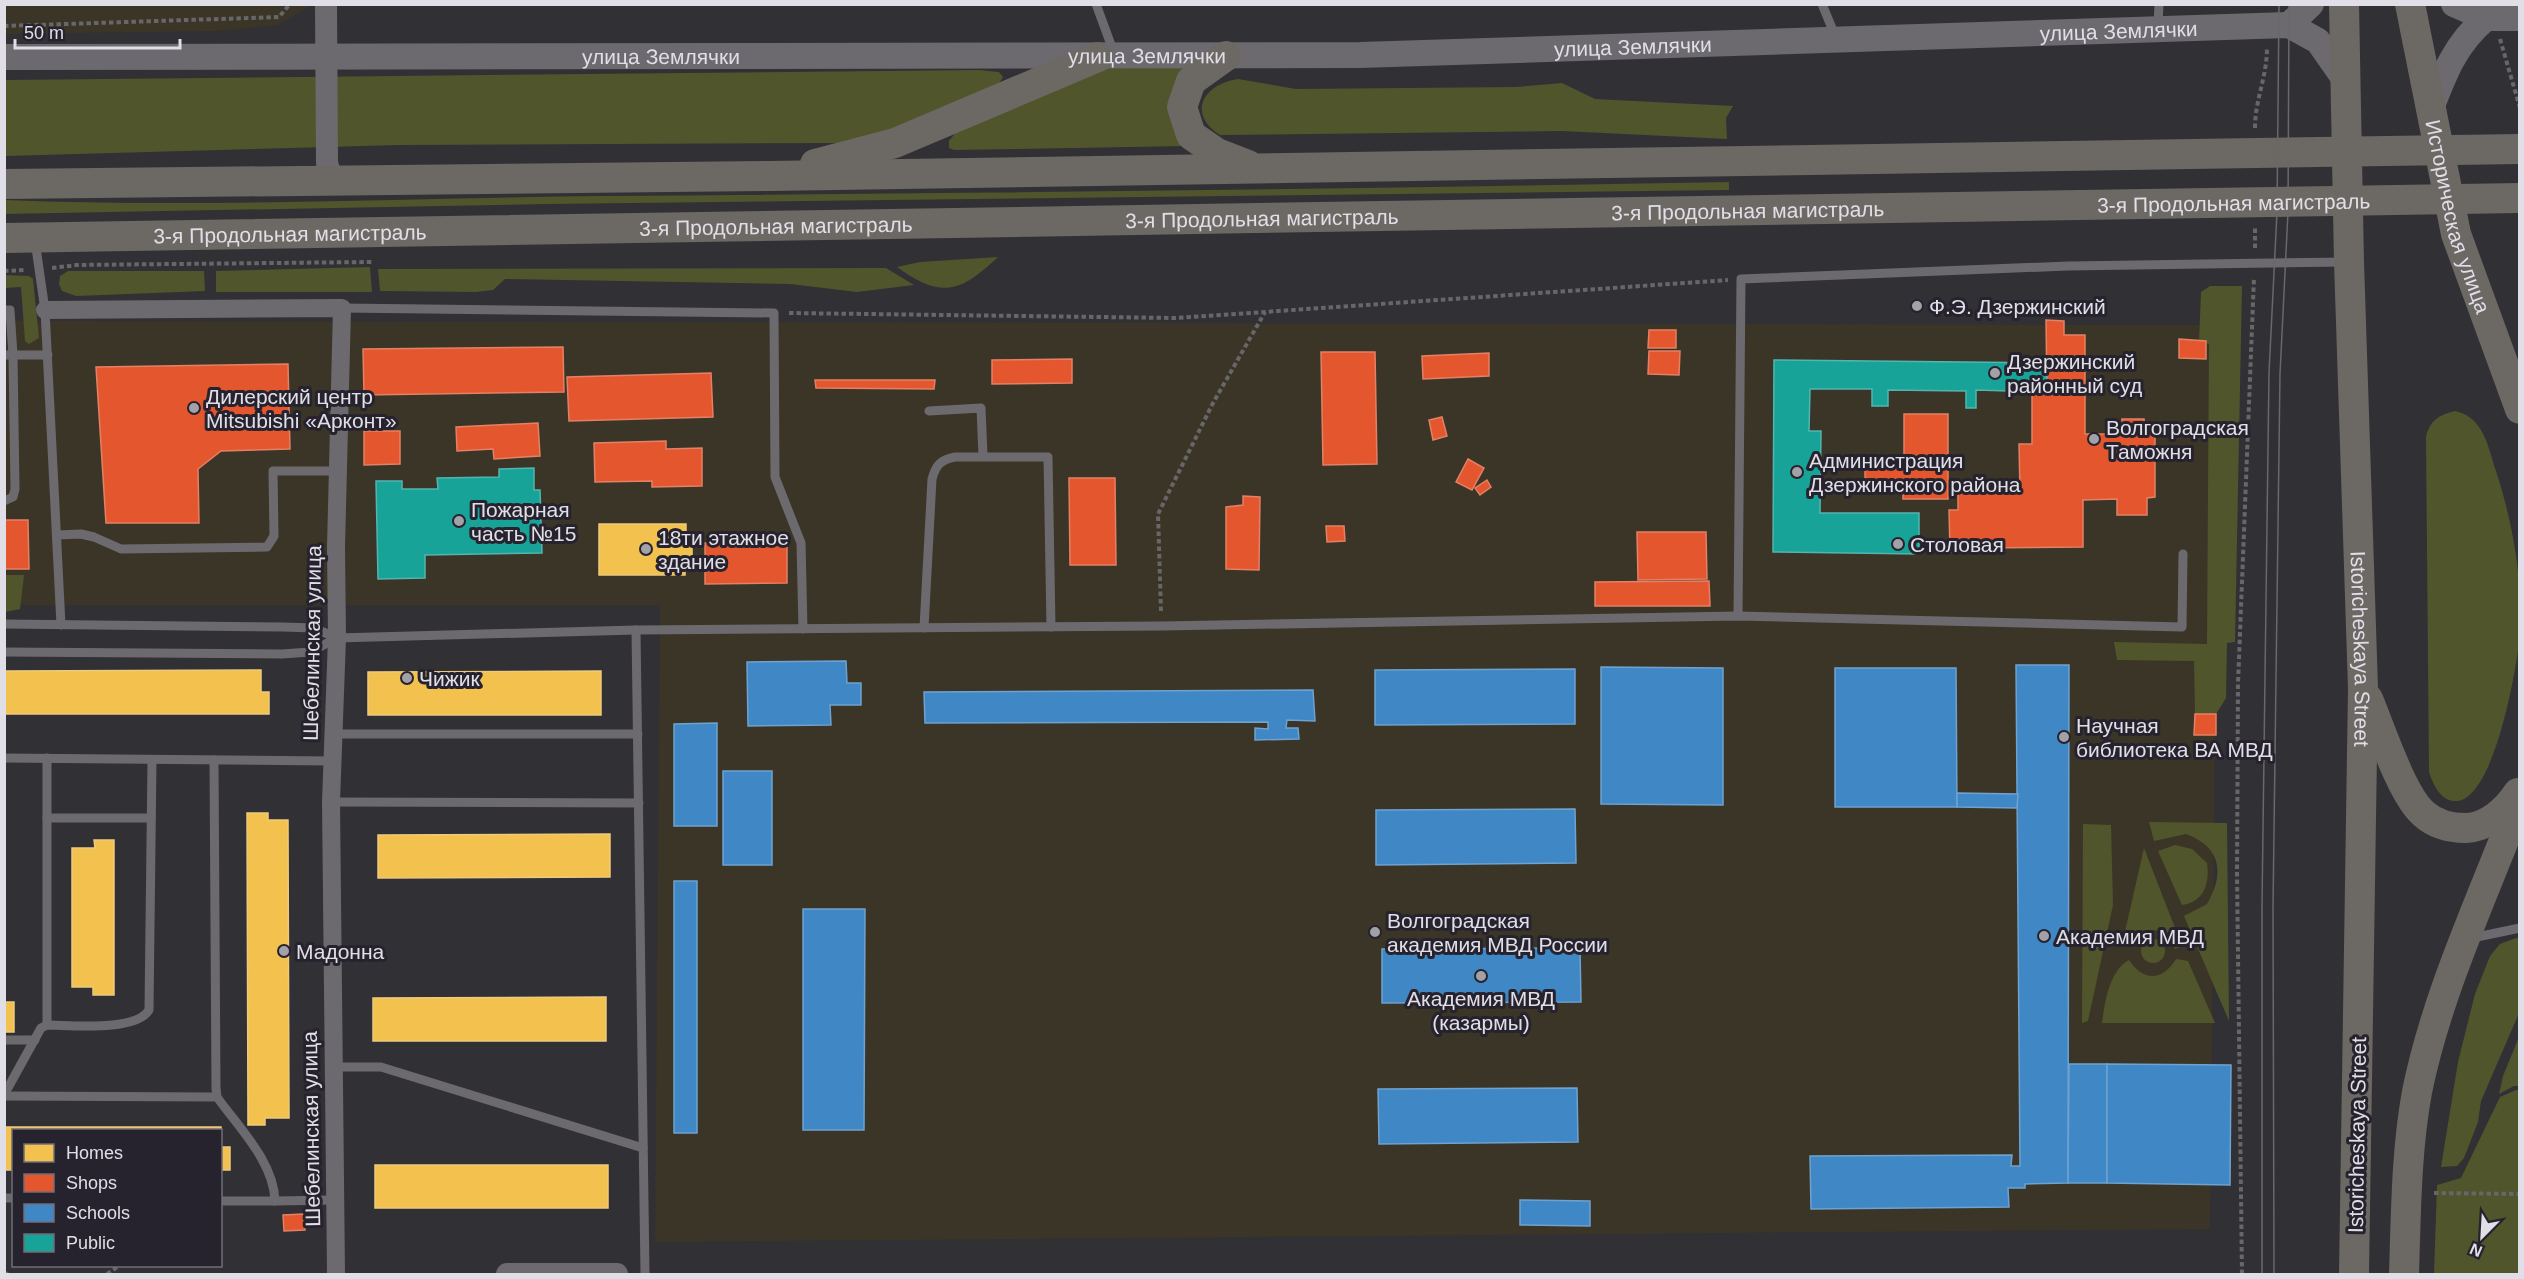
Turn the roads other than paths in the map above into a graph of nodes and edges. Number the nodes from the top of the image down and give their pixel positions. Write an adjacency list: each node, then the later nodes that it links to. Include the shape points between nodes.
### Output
1 (326, 4): 15 (street)
2 (1096, 4): 16 (lane)
3 (1822, 4): 12 (lane)
4 (2311, 4): 11 (main road)
5 (2454, 4): 9 (main road)
6 (2411, 11): 18 (highway, Историческая улица)
7 (2344, 14): 17 (highway, Istoricheskaya Street)
8 (2159, 17): 11 (main road, улица Землячки); 12 (main road, улица Землячки)
9 (2486, 18): 10 (main road); 18 (main road, via 2447,65)
10 (2520, 18)
11 (2278, 25): 17 (main road, via 2318,41)
12 (1838, 41): 13 (main road, улица Землячки)
13 (1226, 56): 16 (main road, улица Землячки); 20 (highway, via 1191,81 1182,107 1191,135 1217,153)
14 (4, 57): 15 (main road, улица Землячки)
15 (327, 57): 16 (main road, улица Землячки); 22 (street, via 327,163 330,173)
16 (1107, 57): 21 (highway, via 895,143)
17 (2346, 81): 27 (highway, Istoricheskaya Street)
18 (2430, 111): 34 (highway, Историческая улица, via 2456,234)
19 (2520, 149): 20 (highway)
20 (1256, 168): 21 (highway)
21 (769, 176): 22 (highway)
22 (342, 179): 23 (highway)
23 (4, 184)
24 (2520, 198): 25 (highway, 3-я Продольная магистраль)
25 (34, 237): 26 (highway, 3-я Продольная магистраль); 30 (lane)
26 (4, 238)
27 (2349, 262): 41 (lane, via 2068,266 1741,279); 50 (highway, Istoricheskaya Street)
28 (342, 308): 30 (street); 37 (street, Шебелинская улица); 45 (lane, via 774,313 775,477 801,543)
29 (4, 310): 31 (lane, via 10,310)
30 (45, 310): 32 (lane)
31 (9, 355): 32 (lane); 33 (lane)
32 (48, 356): 39 (lane)
33 (9, 389): 38 (lane, via 15,489 13,497)
34 (2520, 409)
35 (929, 411): 36 (lane, via 981,408)
36 (983, 456): 44 (lane, via 1048,457); 46 (lane, via 955,456 935,467)
37 (338, 471): 39 (lane, via 273,471 274,536 267,547 121,549 94,537); 48 (street, Шебелинская улица)
38 (4, 501)
39 (57, 535): 43 (lane)
40 (2183, 554): 41 (lane, via 2182,627)
41 (1738, 616): 44 (lane)
42 (4, 624): 43 (lane)
43 (61, 625): 48 (lane, via 314,628)
44 (1051, 627): 46 (lane)
45 (803, 628): 46 (lane); 47 (lane)
46 (924, 628)
47 (636, 630): 48 (lane); 52 (lane)
48 (337, 638): 49 (lane, via 310,652 282,654); 51 (street, Шебелинская улица)
49 (4, 652)
50 (2363, 688): 58 (highway, via 2410,796 2422,813 2436,823 2451,828 2473,827 2494,819); 81 (highway, Istoricheskaya Street)
51 (334, 734): 52 (lane); 57 (street, Шебелинская улица)
52 (638, 734): 61 (lane)
53 (4, 758): 54 (lane)
54 (47, 758): 55 (lane); 62 (lane)
55 (152, 760): 56 (lane); 63 (lane)
56 (214, 760): 57 (lane); 71 (lane)
57 (332, 761): 60 (street, Шебелинская улица)
58 (2520, 791)
59 (2520, 800): 65 (highway)
60 (331, 802): 61 (lane); 69 (street, Шебелинская улица)
61 (639, 803): 72 (lane)
62 (47, 818): 63 (lane); 66 (lane)
63 (152, 818): 66 (lane, via 149,1010 145,1017 128,1024)
64 (2520, 928): 65 (lane)
65 (2467, 939): 82 (highway, via 2441,1008 2417,1093)
66 (47, 1025): 68 (lane)
67 (4, 1040): 68 (lane)
68 (35, 1040): 70 (lane)
69 (332, 1067): 72 (lane, via 381,1067); 74 (street, Шебелинская улица)
70 (4, 1095): 71 (lane)
71 (217, 1097): 73 (lane, via 269,1170)
72 (643, 1148): 80 (lane)
73 (275, 1200): 74 (lane); 75 (lane)
74 (334, 1200): 77 (street, Шебелинская улица)
75 (222, 1201)
76 (542, 1274): 78 (street); 79 (street)
77 (336, 1275)
78 (507, 1275)
79 (617, 1275)
80 (645, 1275)
81 (2354, 1275)
82 (2404, 1275)

